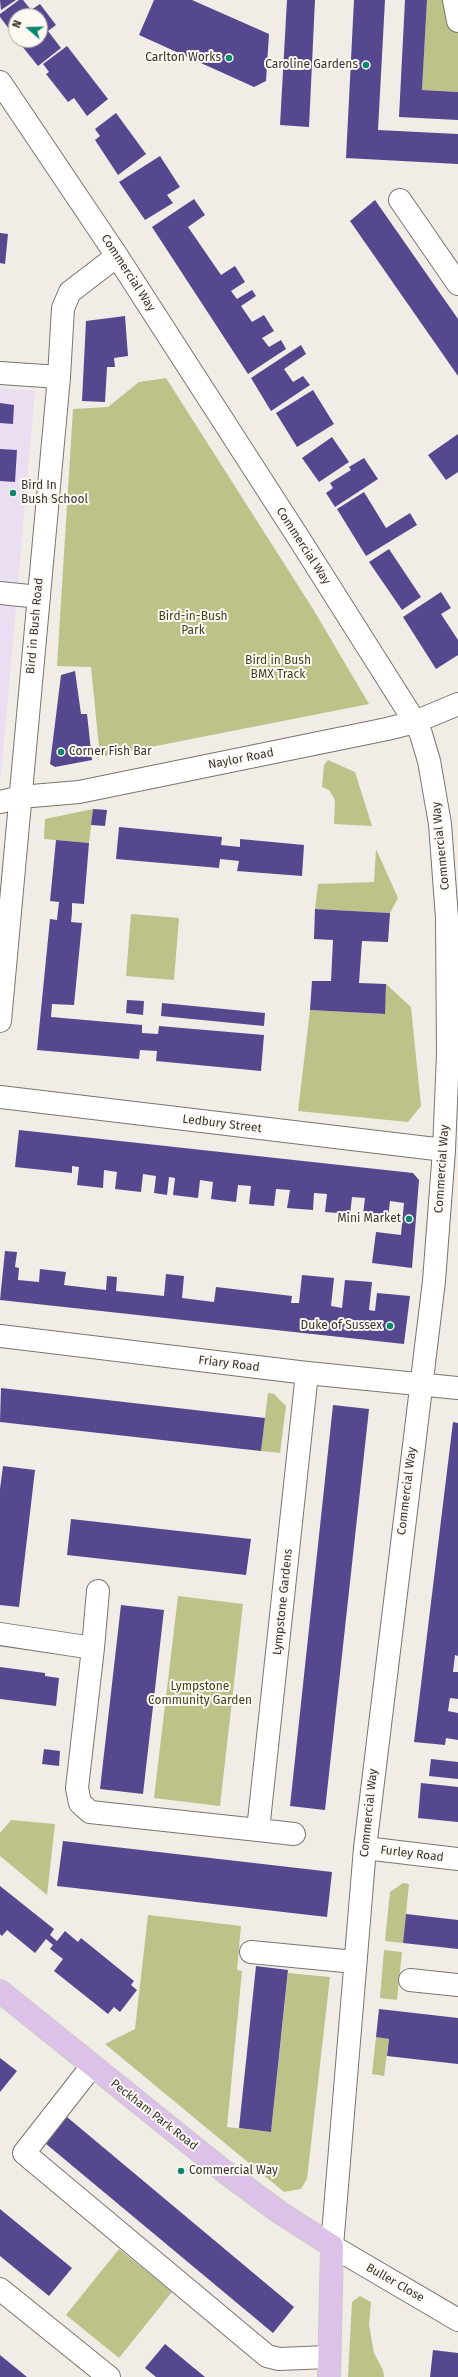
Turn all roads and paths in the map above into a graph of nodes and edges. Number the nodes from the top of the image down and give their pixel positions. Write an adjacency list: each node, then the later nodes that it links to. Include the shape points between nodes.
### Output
1 (454, 0): 2 (street)
2 (458, 20)
3 (0, 82): 5 (street, Commercial Way)
4 (400, 200): 6 (street)
5 (117, 256): 8 (street, Bird in Bush Road, via 70,292 61,321); 12 (street, Commercial Way)
6 (458, 284)
7 (0, 373): 8 (street)
8 (59, 377): 10 (street, Bird in Bush Road)
9 (0, 593): 10 (street)
10 (38, 597): 13 (street, Bird in Bush Road)
11 (458, 704): 12 (street, Naylor Road)
12 (415, 722): 13 (street, Naylor Road, via 79,792); 14 (street, Commercial Way, via 428,754 440,824)
13 (10, 800): 15 (street, Bird in Bush Road)
14 (453, 949): 17 (street, Commercial Way, via 448,1054)
15 (0, 1021)
16 (0, 1097): 18 (street, Ledbury Street)
17 (452, 1110): 18 (street, Commercial Way)
18 (444, 1150): 21 (street, Commercial Way, via 436,1261)
19 (0, 1336): 20 (street, Friary Road)
20 (307, 1374): 21 (street, Friary Road); 26 (street, Lympstone Gardens)
21 (420, 1386): 22 (street, Friary Road); 28 (street, Commercial Way)
22 (458, 1388)
23 (98, 1591): 25 (street)
24 (0, 1634): 25 (street)
25 (93, 1648): 26 (street, via 77,1788 80,1803 90,1812)
26 (258, 1830): 27 (street)
27 (294, 1834)
28 (365, 1848): 29 (street, Furley Road); 31 (street, Commercial Way)
29 (458, 1859)
30 (251, 1952): 31 (street)
31 (355, 1962): 36 (street, Commercial Way)
32 (410, 1980): 33 (street)
33 (458, 1985)
34 (0, 1991): 35 (main road, Peckham Park Road)
35 (92, 2066): 36 (main road, Peckham Park Road, via 225,2172 279,2212); 39 (street, via 24,2153 267,2356)
36 (332, 2246): 38 (street, Buller Close); 39 (main road, Commercial Way)
37 (0, 2289): 40 (street)
38 (458, 2320)
39 (328, 2367)
40 (110, 2377)

